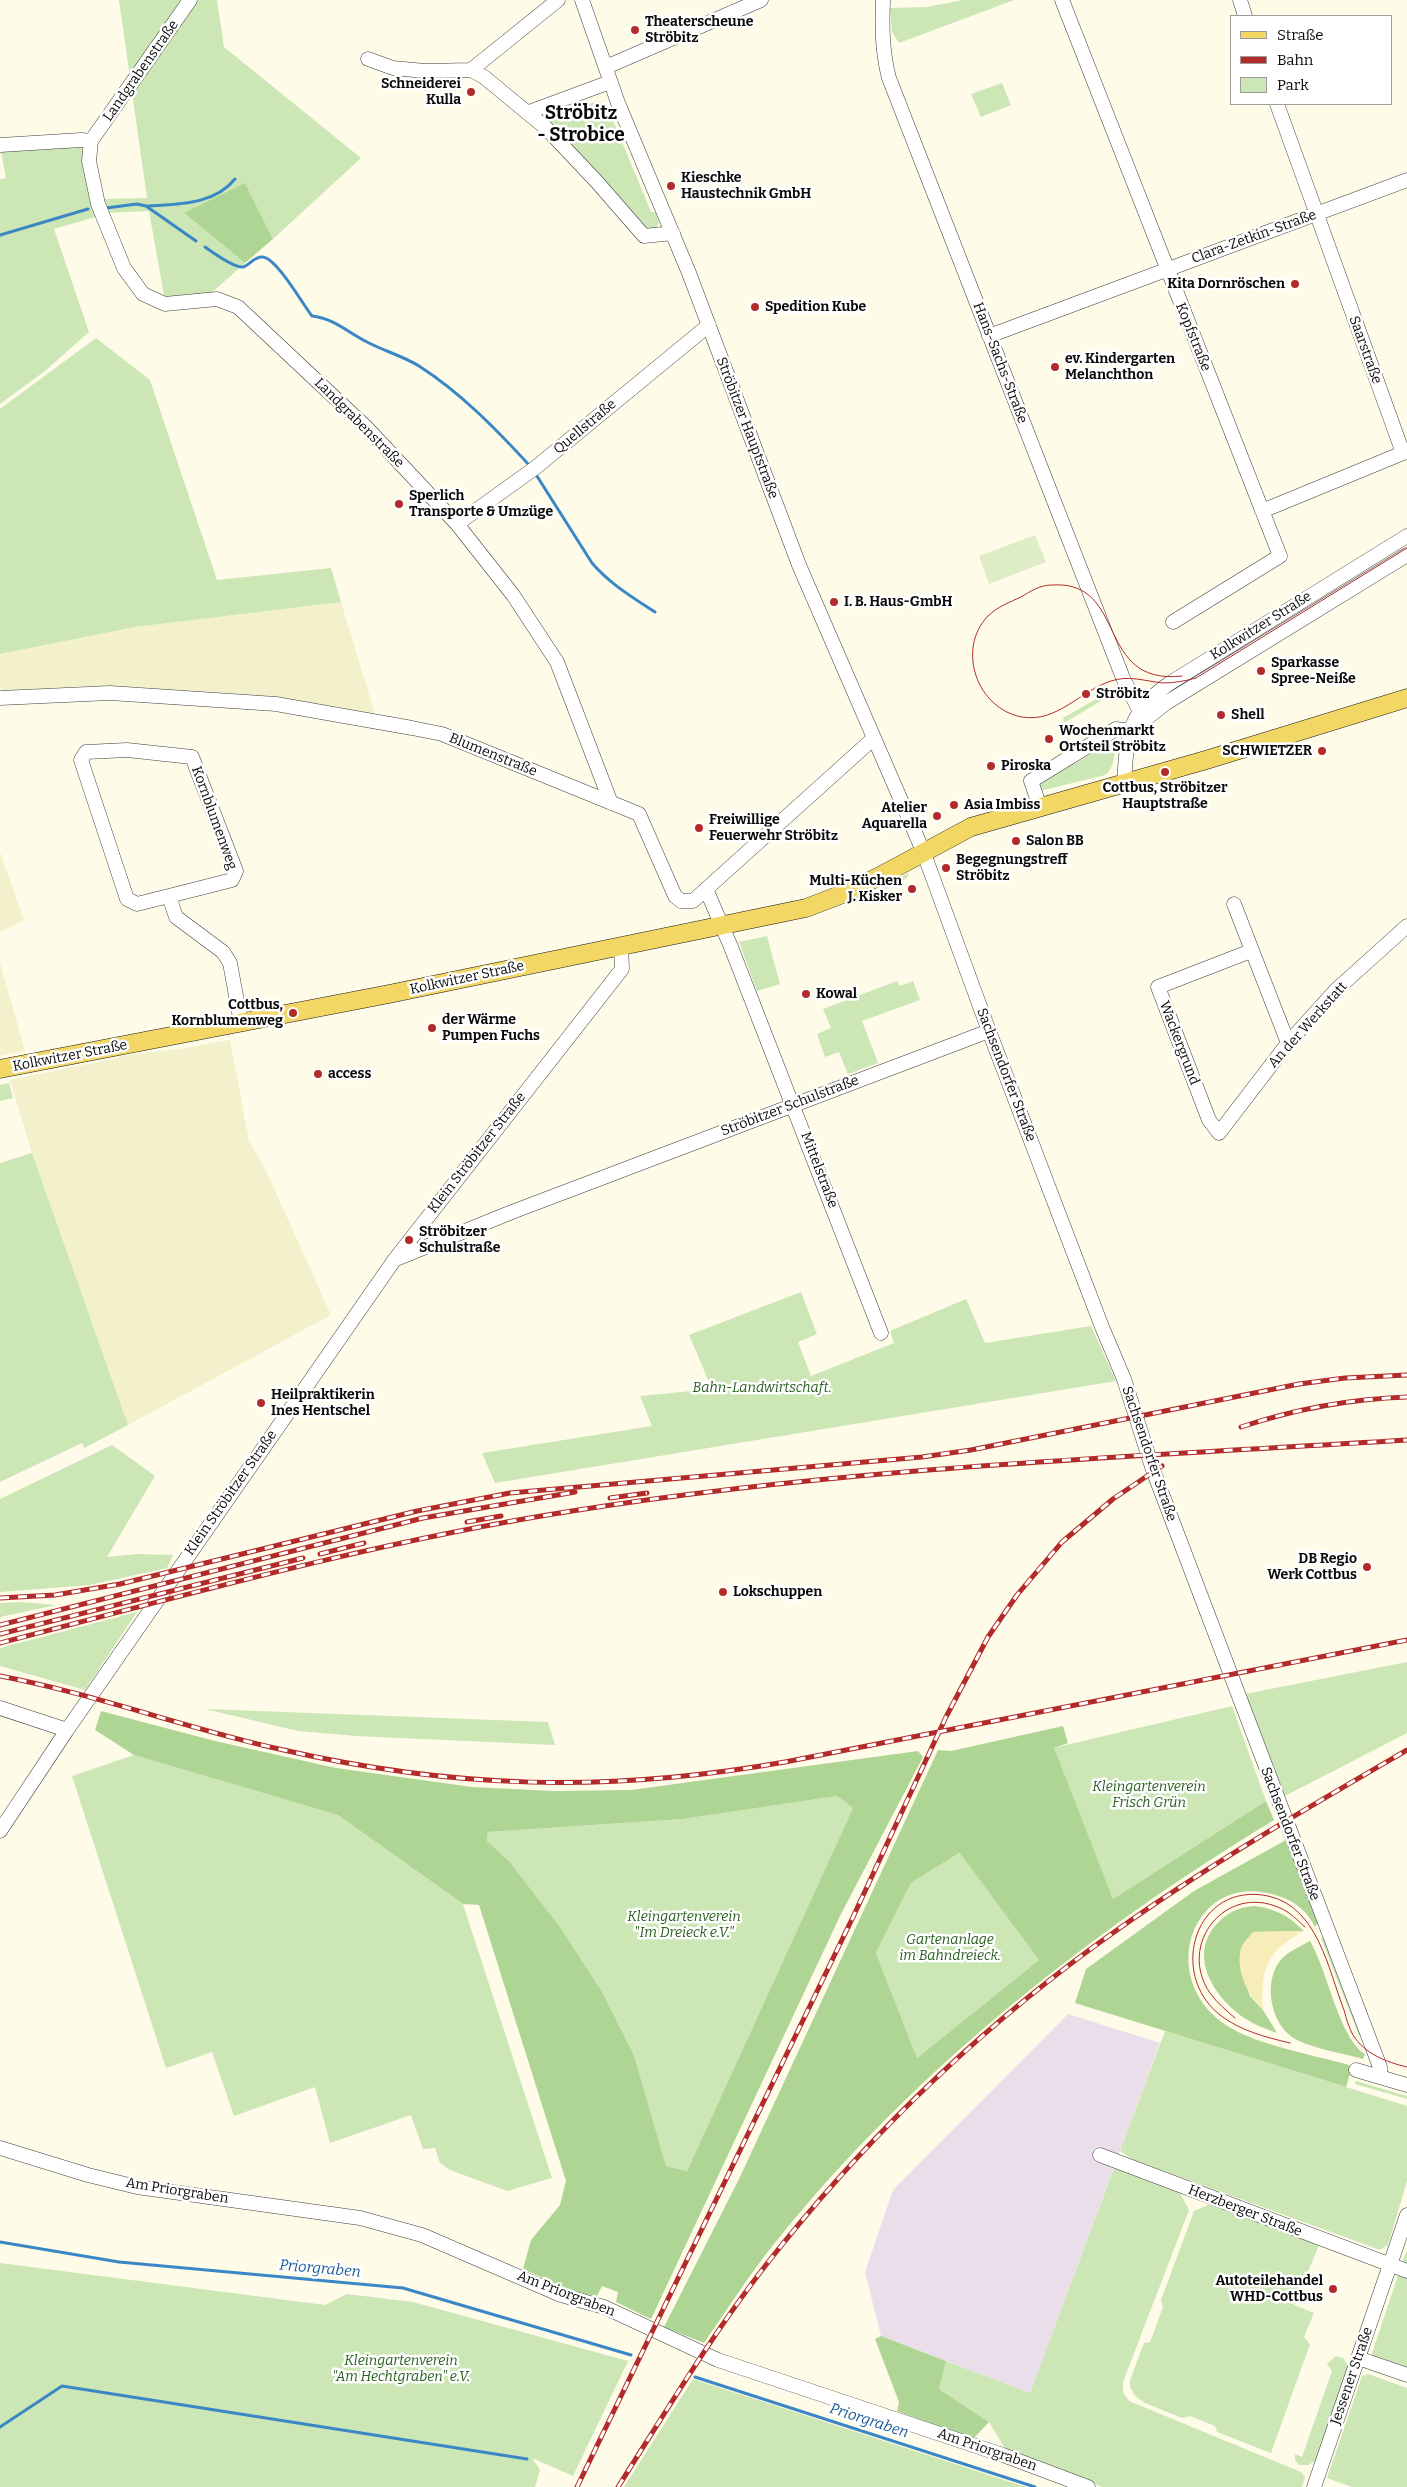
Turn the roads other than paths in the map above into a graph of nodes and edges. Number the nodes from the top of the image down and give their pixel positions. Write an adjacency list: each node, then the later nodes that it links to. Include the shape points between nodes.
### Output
1 (190, 0): 15 (street, Landgrabenstraße)
2 (558, 0): 11 (street)
3 (582, 0): 10 (street, Ströbitzer Hauptstraße)
4 (760, 0): 10 (street)
5 (883, 0): 22 (street, Hans-Sachs-Straße, via 881,30 889,78)
6 (1062, 0): 20 (street, Kopfstraße)
7 (1240, 0): 8 (street)
8 (1245, 15)
9 (368, 58): 11 (street, via 393,68 425,72)
10 (606, 67): 12 (street, Ströbitzer Hauptstraße)
11 (471, 70): 14 (street)
12 (610, 82): 14 (street); 19 (street, Ströbitzer Hauptstraße, via 638,156)
13 (1276, 105): 18 (street, Saarstraße)
14 (529, 112): 19 (street, via 644,236)
15 (91, 141): 16 (street); 24 (street, Landgrabenstraße, via 89,161 98,204 124,268 144,294 165,304 217,299 238,307 366,427)
16 (0, 145)
17 (1407, 180): 18 (street, Clara-Zetkin-Straße)
18 (1316, 214): 20 (street, Clara-Zetkin-Straße); 23 (street, Saarstraße, via 1403,453)
19 (673, 233): 21 (street, Ströbitzer Hauptstraße)
20 (1166, 270): 22 (street, Clara-Zetkin-Straße); 23 (street, Kopfstraße)
21 (708, 325): 24 (street, Quellstraße, via 533,470); 32 (street, Ströbitzer Hauptstraße, via 799,565)
22 (989, 336): 30 (street, Hans-Sachs-Straße, via 1123,678)
23 (1262, 511): 27 (street, Kopfstraße, via 1280,556)
24 (457, 524): 34 (street, Landgrabenstraße, via 513,595 557,662)
25 (1407, 536): 30 (street, Kolkwitzer Straße, via 1170,683 1147,700)
26 (1407, 555): 30 (street, Kolkwitzer Straße)
27 (1173, 622)
28 (0, 698): 34 (street, Blumenstraße, via 110,693 276,704 442,734)
29 (1407, 698): 33 (main road, Kolkwitzer Straße)
30 (1142, 715): 31 (street, Kolkwitzer Straße)
31 (1131, 731): 33 (street); 35 (street, via 1116,729 1031,781)
32 (874, 738): 36 (street, Ströbitzer Hauptstraße); 37 (street)
33 (1124, 784): 35 (main road, Kolkwitzer Straße)
34 (611, 803): 37 (street, Blumenstraße, via 639,814 675,896 681,901 693,901)
35 (1040, 807): 36 (main road, Kolkwitzer Straße, via 971,827)
36 (924, 851): 40 (main road, Kolkwitzer Straße, via 880,876 814,904); 45 (street, Sachsendorfer Straße)
37 (706, 889): 40 (street, Mittelstraße)
38 (169, 896): 38 (street, Kornblumenweg, via 137,904 127,899 81,760 86,752 127,750 192,757 236,871 232,880); 44 (street, via 176,917 223,952 230,963)
39 (1234, 904): 43 (street)
40 (722, 925): 42 (main road, Kolkwitzer Straße); 48 (street, Mittelstraße)
41 (1407, 926): 46 (street, An der Werkstatt, via 1336,990)
42 (621, 946): 44 (main road, Kolkwitzer Straße); 50 (street, Klein Ströbitzer Straße, via 622,969)
43 (1251, 950): 46 (street); 49 (street, Wackergrund, via 1158,987 1209,1120)
44 (240, 1024): 47 (main road, Kolkwitzer Straße)
45 (989, 1031): 48 (street, Ströbitzer Schulstraße); 56 (street, Sachsendorfer Straße, via 1124,1379 1153,1470 1380,2067)
46 (1288, 1043): 49 (street, An der Werkstatt)
47 (0, 1069)
48 (794, 1105): 50 (street, Ströbitzer Schulstraße); 51 (street, Mittelstraße)
49 (1219, 1133)
50 (395, 1259): 53 (street, Klein Ströbitzer Straße)
51 (881, 1333)
52 (0, 1708): 53 (street)
53 (67, 1730): 54 (street, Klein Ströbitzer Straße)
54 (0, 1830)
55 (1356, 2070): 56 (street)
56 (1380, 2077): 57 (street)
57 (1407, 2085)
58 (0, 2148): 65 (street, Am Priorgraben, via 137,2187 360,2218 422,2235 561,2295 604,2307 718,2360 1003,2455)
59 (1100, 2155): 61 (street, Herzberger Straße)
60 (1407, 2215): 61 (street, Jessener Straße)
61 (1391, 2265): 62 (street); 63 (street, Jessener Straße)
62 (1407, 2271)
63 (1358, 2358): 64 (street); 66 (street, Jessener Straße)
64 (1407, 2375)
65 (1088, 2487)
66 (1314, 2487)

